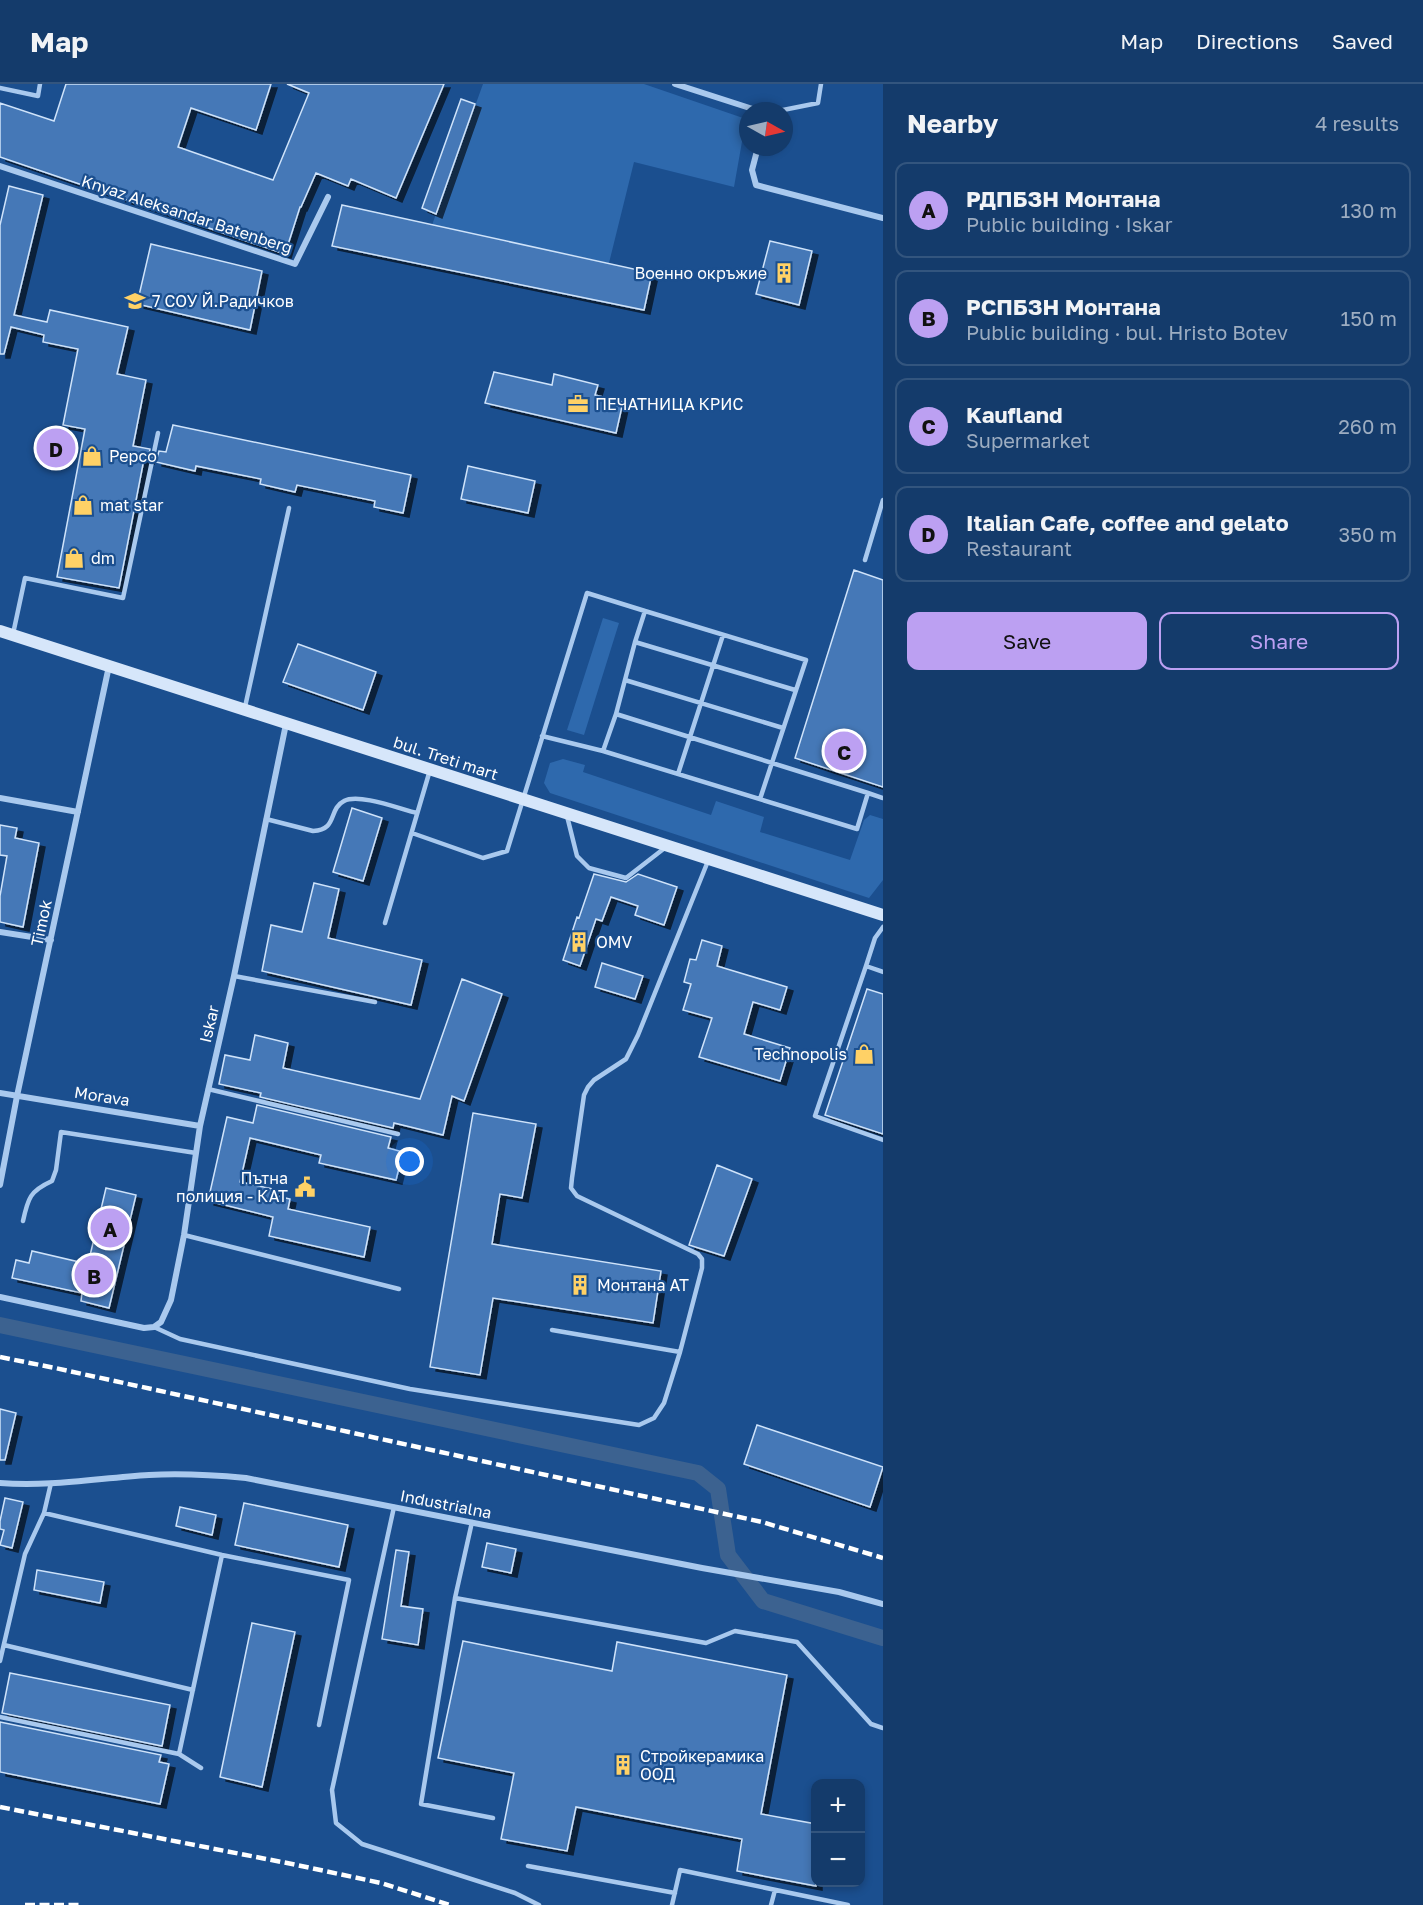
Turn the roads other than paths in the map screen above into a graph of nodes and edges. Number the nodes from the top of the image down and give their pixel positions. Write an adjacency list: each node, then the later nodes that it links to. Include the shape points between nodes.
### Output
1 (40, 84): 4 (lane, via 38,96)
2 (675, 84): 5 (street)
3 (821, 84): 6 (lane, via 818,103)
4 (0, 88)
5 (739, 105)
6 (793, 108)
7 (756, 156): 10 (street, via 752,170 756,186)
8 (0, 166): 9 (street, Knyaz Aleksandar Batenberg, via 295,264)
9 (327, 197)
10 (883, 218)
11 (158, 433): 17 (lane, via 123,598 25,578)
12 (883, 500): 14 (lane)
13 (289, 508): 25 (lane)
14 (866, 560)
15 (645, 610): 18 (lane); 19 (lane); 29 (lane, via 587,593)
16 (0, 631): 17 (main road, bul. Treti mart)
17 (13, 634): 20 (main road, bul. Treti mart)
18 (723, 635): 21 (lane); 23 (lane, via 806,660)
19 (635, 642): 21 (lane); 22 (lane)
20 (109, 666): 25 (main road, bul. Treti mart); 40 (street, Timok)
21 (713, 666): 23 (lane); 24 (lane)
22 (625, 680): 24 (lane); 26 (lane)
23 (795, 690): 28 (lane)
24 (701, 703): 28 (lane); 30 (lane)
25 (244, 710): 27 (main road, bul. Treti mart)
26 (616, 714): 30 (lane); 31 (lane)
27 (286, 724): 33 (main road, bul. Treti mart); 43 (street, Iskar)
28 (783, 728): 32 (lane)
29 (542, 736): 31 (lane); 38 (lane)
30 (690, 737): 32 (lane); 34 (lane)
31 (603, 751): 34 (lane)
32 (772, 763): 35 (lane); 39 (lane)
33 (431, 770): 38 (main road, bul. Treti mart); 41 (lane)
34 (678, 774): 39 (lane)
35 (868, 793): 37 (lane); 39 (lane, via 857,829)
36 (0, 798): 40 (street)
37 (883, 798)
38 (522, 800): 42 (main road, bul. Treti mart); 44 (lane, via 507,851 483,858)
39 (760, 800)
40 (78, 812): 51 (street, Timok)
41 (417, 813): 43 (lane, via 358,798 339,805 329,824 320,831); 44 (lane)
42 (567, 813): 45 (main road, bul. Treti mart); 45 (lane, via 577,856 589,868 626,878)
43 (266, 819): 54 (street, Iskar)
44 (412, 833): 48 (lane)
45 (668, 845): 46 (main road, bul. Treti mart)
46 (710, 858): 47 (main road, bul. Treti mart); 70 (lane, via 626,1059 594,1080 584,1095 571,1188 577,1196 702,1259)
47 (883, 915)
48 (386, 923)
49 (883, 927): 52 (lane)
50 (0, 932): 51 (street)
51 (51, 940): 58 (street, Timok)
52 (866, 966): 53 (lane); 61 (lane, via 815,1116)
53 (883, 972)
54 (234, 976): 55 (lane); 56 (street, Iskar)
55 (375, 1002)
56 (208, 1089): 59 (street, Iskar); 60 (lane)
57 (0, 1093): 58 (street, Morava)
58 (17, 1096): 59 (street, Morava); 63 (street, Timok)
59 (200, 1126): 62 (street, Iskar)
60 (398, 1134)
61 (883, 1140)
62 (196, 1153): 64 (lane, via 61,1132 52,1181 30,1196); 65 (street, Iskar)
63 (0, 1185)
64 (23, 1221)
65 (184, 1235): 66 (lane); 68 (street, Iskar, via 171,1300 161,1322)
66 (399, 1289)
67 (0, 1297): 68 (street)
68 (154, 1327): 70 (lane, via 180,1339 410,1389 639,1425 654,1418 663,1402)
69 (552, 1330): 70 (lane)
70 (680, 1352)
71 (0, 1483): 72 (street, Industrialna)
72 (51, 1483): 73 (street, Industrialna, via 195,1474 246,1478); 74 (lane)
73 (394, 1507): 75 (street, Industrialna); 91 (lane, via 332,1791 336,1823 362,1844 515,1893)
74 (44, 1513): 76 (lane); 79 (lane, via 25,1554)
75 (472, 1522): 77 (lane); 78 (street, Industrialna, via 839,1592)
76 (222, 1555): 81 (lane); 83 (lane, via 349,1580)
77 (454, 1598): 84 (lane, via 706,1643 735,1631 797,1642 871,1724); 87 (lane, via 421,1804)
78 (883, 1604)
79 (4, 1645): 80 (lane); 81 (lane)
80 (0, 1661)
81 (193, 1690): 85 (lane)
82 (0, 1717): 85 (lane)
83 (318, 1725)
84 (883, 1728)
85 (179, 1754): 86 (lane)
86 (201, 1768)
87 (493, 1818)
88 (528, 1866): 90 (lane)
89 (775, 1890): 90 (lane, via 680,1870); 93 (lane); 94 (lane)
90 (675, 1893): 92 (lane)
91 (539, 1905)
92 (672, 1905)
93 (771, 1905)
94 (848, 1905)

